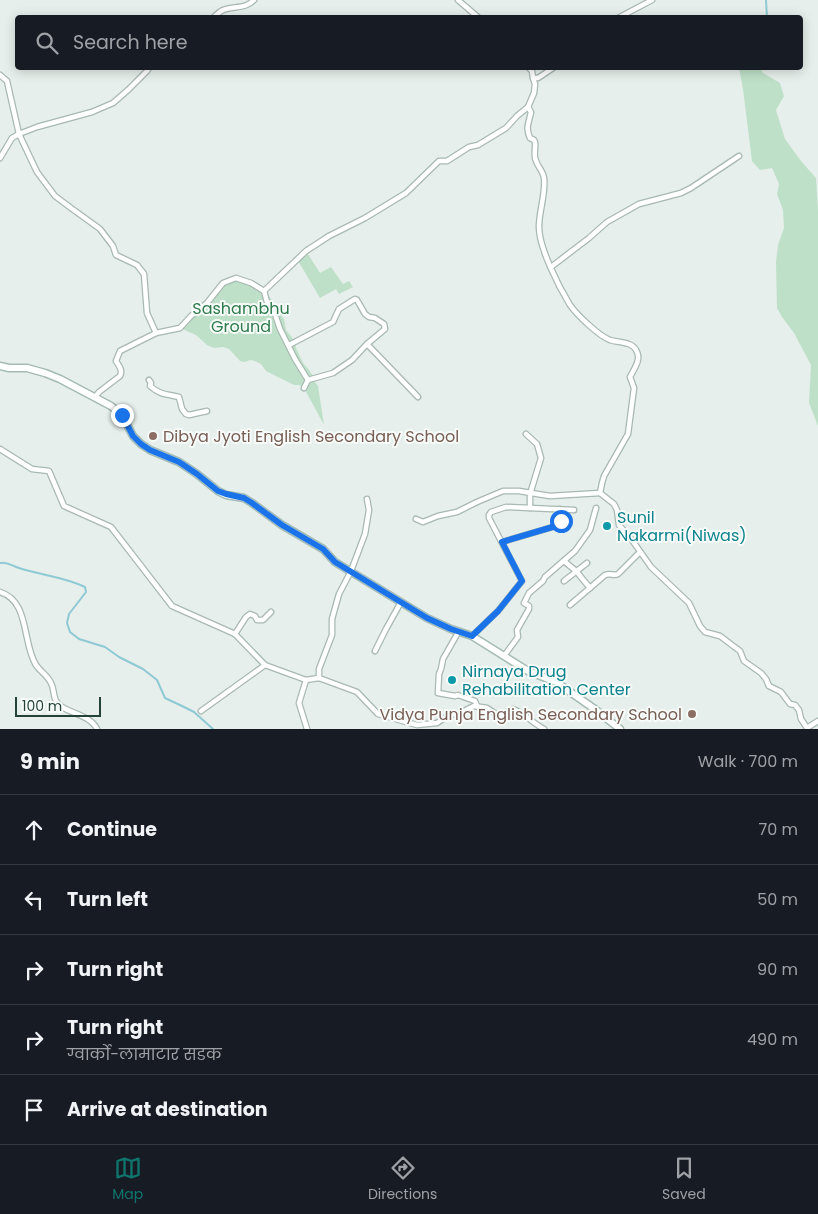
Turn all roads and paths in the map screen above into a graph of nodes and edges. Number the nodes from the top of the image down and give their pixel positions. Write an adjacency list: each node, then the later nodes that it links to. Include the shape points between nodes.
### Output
1 (254, 0): 4 (street)
2 (458, 0): 5 (street)
3 (652, 0): 6 (street)
4 (217, 15)
5 (475, 15)
6 (624, 15)
7 (148, 70): 13 (street, via 113,102 92,112)
8 (531, 70): 11 (street)
9 (549, 70): 11 (street, via 538,78)
10 (0, 75): 13 (street, via 7,81)
11 (532, 78): 12 (street, via 534,93)
12 (528, 107): 16 (street, via 532,112 527,132 535,142 534,155 544,176 540,241); 17 (street, via 506,128 478,145 447,161 439,161 406,193 306,251)
13 (19, 134): 15 (street, via 12,138); 18 (street, via 37,172 55,196 95,224 113,246 116,255 137,265 144,274 147,313)
14 (739, 156): 16 (street, via 692,188 640,204 608,222)
15 (0, 158)
16 (551, 267): 30 (street, via 562,293 576,313 608,340 632,345 638,354 630,377 634,388 628,434 604,476)
17 (264, 292): 18 (street, via 251,282 236,278 223,283 180,328); 20 (street)
18 (156, 333): 25 (street, via 120,351 116,361 121,369 120,376)
19 (367, 344): 20 (street, via 385,329 384,324 368,317 355,299 339,309 333,322); 23 (street, via 333,373); 26 (street)
20 (289, 345): 23 (street)
21 (0, 366): 25 (main road, via 34,369)
22 (150, 380): 27 (street, via 152,389 179,398 186,414)
23 (308, 380): 24 (street)
24 (304, 388)
25 (96, 397): 42 (main road, via 122,415 141,444 179,462 218,491 244,498)
26 (418, 397)
27 (207, 412)
28 (526, 434): 31 (street, via 538,444 541,458)
29 (0, 449): 51 (street, via 32,469 49,471 64,506 111,527 172,606)
30 (600, 493): 31 (street); 39 (street, via 614,504 619,525)
31 (530, 494): 33 (street); 37 (street, via 502,491 457,512 423,522)
32 (367, 498): 42 (street, via 370,510 366,534)
33 (530, 508): 35 (street); 38 (street, via 506,507 491,512 489,518)
34 (596, 508): 40 (street, via 590,530)
35 (560, 509): 36 (street); 38 (street, via 561,521 556,526)
36 (574, 510)
37 (416, 518)
38 (502, 542): 52 (street, via 522,581)
39 (640, 552): 45 (street, via 618,574 605,575); 61 (street, via 689,603 705,632 720,636 740,651 744,662 761,673 769,686 795,705)
40 (564, 560): 43 (street); 54 (street, via 529,593 524,603 529,609 517,630 518,637)
41 (587, 563): 43 (street)
42 (351, 571): 47 (main road); 56 (street, via 334,611 332,635 319,669)
43 (576, 571): 44 (street); 45 (street)
44 (564, 581)
45 (590, 588): 48 (street)
46 (0, 592): 62 (street, via 16,602 30,649 36,664 52,683 55,701 92,722)
47 (401, 602): 50 (main road, via 427,618); 53 (street)
48 (570, 605)
49 (271, 612): 51 (street, via 263,620 257,620 250,614)
50 (459, 631): 52 (main road); 58 (street, via 443,659 438,693 475,700)
51 (235, 634): 55 (street)
52 (472, 636): 54 (main road)
53 (375, 650)
54 (504, 656): 65 (main road, via 528,671 556,682)
55 (265, 665): 57 (street); 59 (street)
56 (320, 678): 57 (street); 58 (street, via 357,692 378,714 417,725 437,723 449,715)
57 (306, 680): 63 (street, via 299,703)
58 (477, 706): 64 (street, via 488,708 499,716 513,709)
59 (201, 711)
60 (818, 721): 61 (street)
61 (806, 728)
62 (97, 729)
63 (307, 729)
64 (544, 729)
65 (620, 729)

